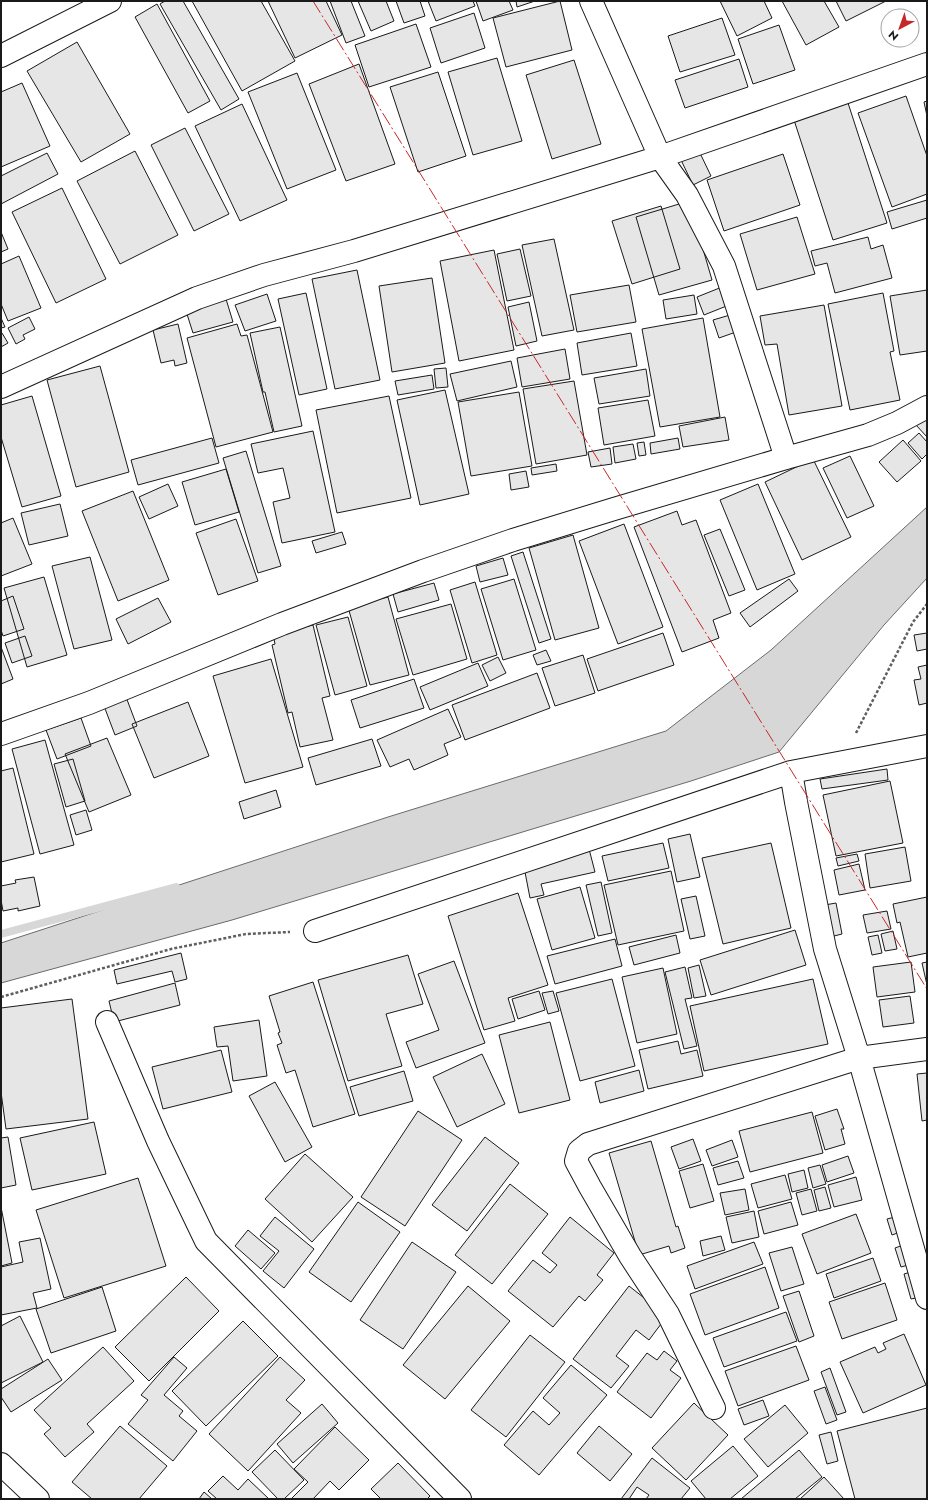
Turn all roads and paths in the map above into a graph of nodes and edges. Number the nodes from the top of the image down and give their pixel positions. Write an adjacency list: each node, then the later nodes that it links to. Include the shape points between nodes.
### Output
1 (110, 1): 3 (street)
2 (591, 1): 5 (street)
3 (1, 56)
4 (927, 64): 5 (street)
5 (660, 157): 6 (street, via 204,295); 8 (street, via 687,195 724,266)
6 (1, 387)
7 (927, 407): 8 (street, via 868,435)
8 (786, 458): 10 (street, via 520,538 423,571 282,624 89,703)
9 (927, 604): 12 (path, via 913,622)
10 (1, 734)
11 (927, 746): 12 (street)
12 (843, 762): 13 (street)
13 (791, 772): 14 (street); 18 (street, via 825,949)
14 (315, 931): 15 (path, via 246,934 171,949)
15 (1, 997)
16 (106, 1022): 23 (street, via 206,1242)
17 (927, 1049): 18 (street)
18 (859, 1058): 19 (street); 20 (street, via 588,1144 579,1151 576,1161 630,1256 668,1314)
19 (927, 1298)
20 (714, 1408)
21 (1, 1464): 22 (street)
22 (38, 1499)
23 (460, 1499)

